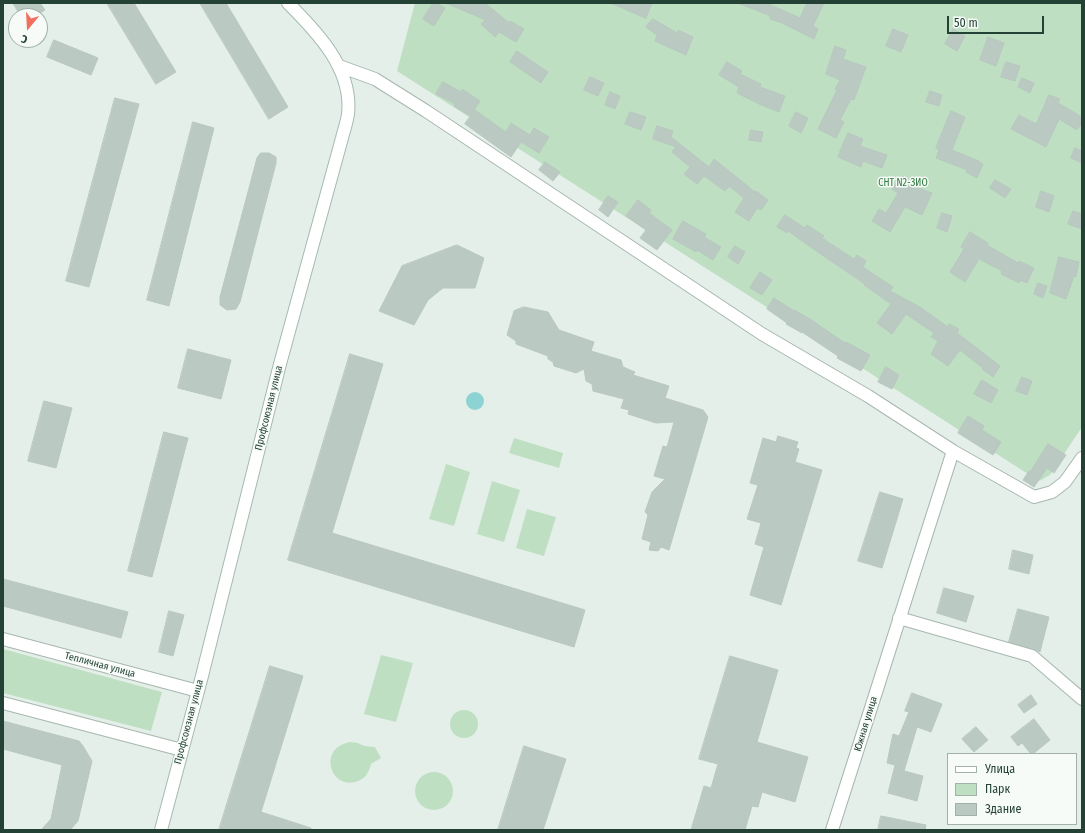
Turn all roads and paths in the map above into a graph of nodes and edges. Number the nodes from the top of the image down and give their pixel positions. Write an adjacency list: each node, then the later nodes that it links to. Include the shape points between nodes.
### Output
1 (288, 3): 2 (street, Профсоюзная улица, via 313,28)
2 (339, 66): 3 (street, via 375,79 762,334 868,396); 7 (street, Профсоюзная улица, via 347,89 347,119 279,371)
3 (954, 451): 4 (street, via 1034,497 1052,492 1065,482); 5 (street, Южная улица)
4 (1082, 458)
5 (899, 618): 8 (street, via 1032,656); 12 (street, Южная улица)
6 (3, 639): 7 (street, Тепличная улица)
7 (198, 691): 10 (street, Профсоюзная улица)
8 (1082, 699)
9 (3, 702): 10 (street)
10 (182, 750): 11 (street, Профсоюзная улица)
11 (161, 830)
12 (832, 830)

